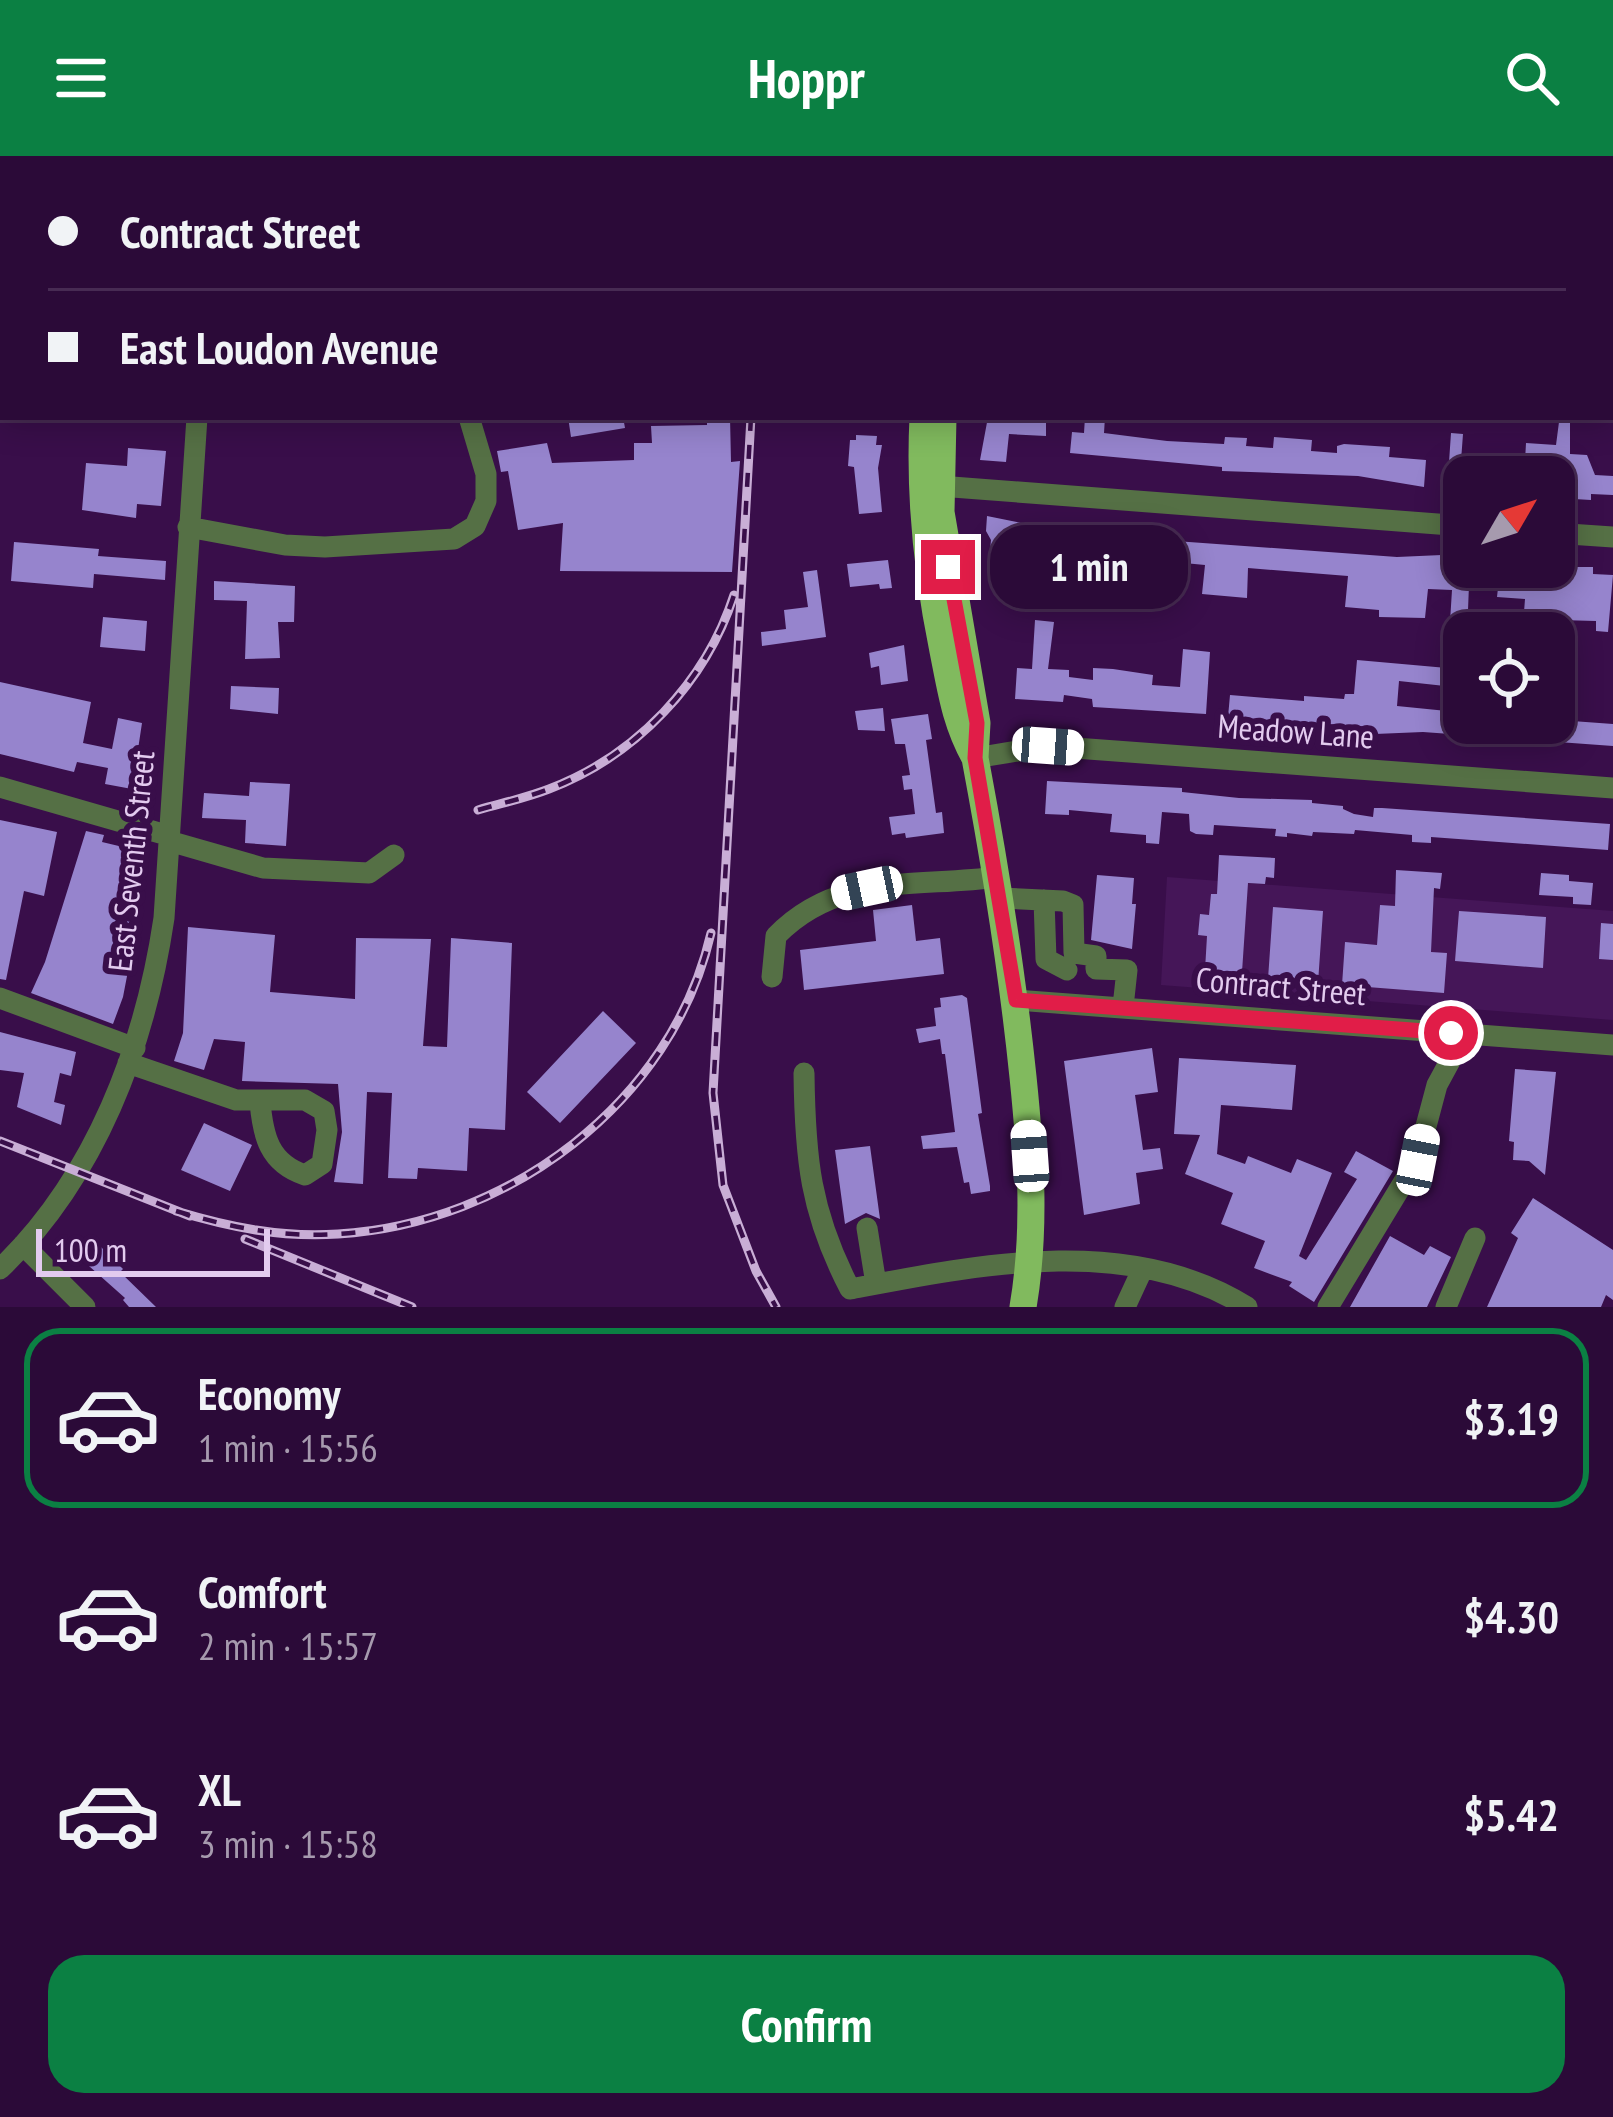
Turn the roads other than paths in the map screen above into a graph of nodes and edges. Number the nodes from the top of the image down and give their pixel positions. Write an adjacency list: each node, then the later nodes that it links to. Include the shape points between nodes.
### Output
1 (197, 420): 7 (street, East Seventh Street)
2 (470, 420): 7 (street, via 486,501 475,526 454,539 325,548)
3 (923, 420): 5 (main road)
4 (943, 420): 5 (main road)
5 (931, 485): 6 (street); 10 (main road, via 977,723)
6 (1443, 524)
7 (188, 527): 13 (street, East Seventh Street)
8 (1575, 535): 9 (street)
9 (1613, 538)
10 (975, 758): 12 (street, Meadow Lane, via 1048,746); 15 (main road)
11 (0, 787): 13 (street)
12 (1613, 788)
13 (170, 839): 14 (street, via 263,868 369,873); 22 (street, East Seventh Street, via 158,958)
14 (394, 855)
15 (999, 888): 16 (street, via 884,886 839,894 776,936); 18 (main road); 19 (street, via 1073,904 1071,955 1127,970)
16 (772, 977)
17 (0, 998): 22 (street)
18 (1016, 1000): 19 (street, Contract Street); 28 (main road)
19 (1123, 1006): 20 (street, Contract Street)
20 (1451, 1033): 21 (street, Contract Street); 37 (street, via 1418,1160)
21 (1613, 1046)
22 (132, 1056): 24 (street, via 212,1094); 27 (street, East Seventh Street, via 85,1160)
23 (804, 1073): 32 (street, via 805,1148 819,1224)
24 (260, 1102)
25 (867, 1228): 31 (street)
26 (1475, 1238): 38 (street)
27 (23, 1245): 29 (street, East Seventh Street); 33 (street)
28 (1030, 1263): 30 (street); 31 (street); 34 (main road)
29 (0, 1268)
30 (1143, 1268): 35 (street); 36 (street, via 1201,1283)
31 (876, 1284): 32 (street)
32 (846, 1298)
33 (85, 1307)
34 (1023, 1307)
35 (1125, 1307)
36 (1247, 1307)
37 (1328, 1307)
38 (1446, 1307)

